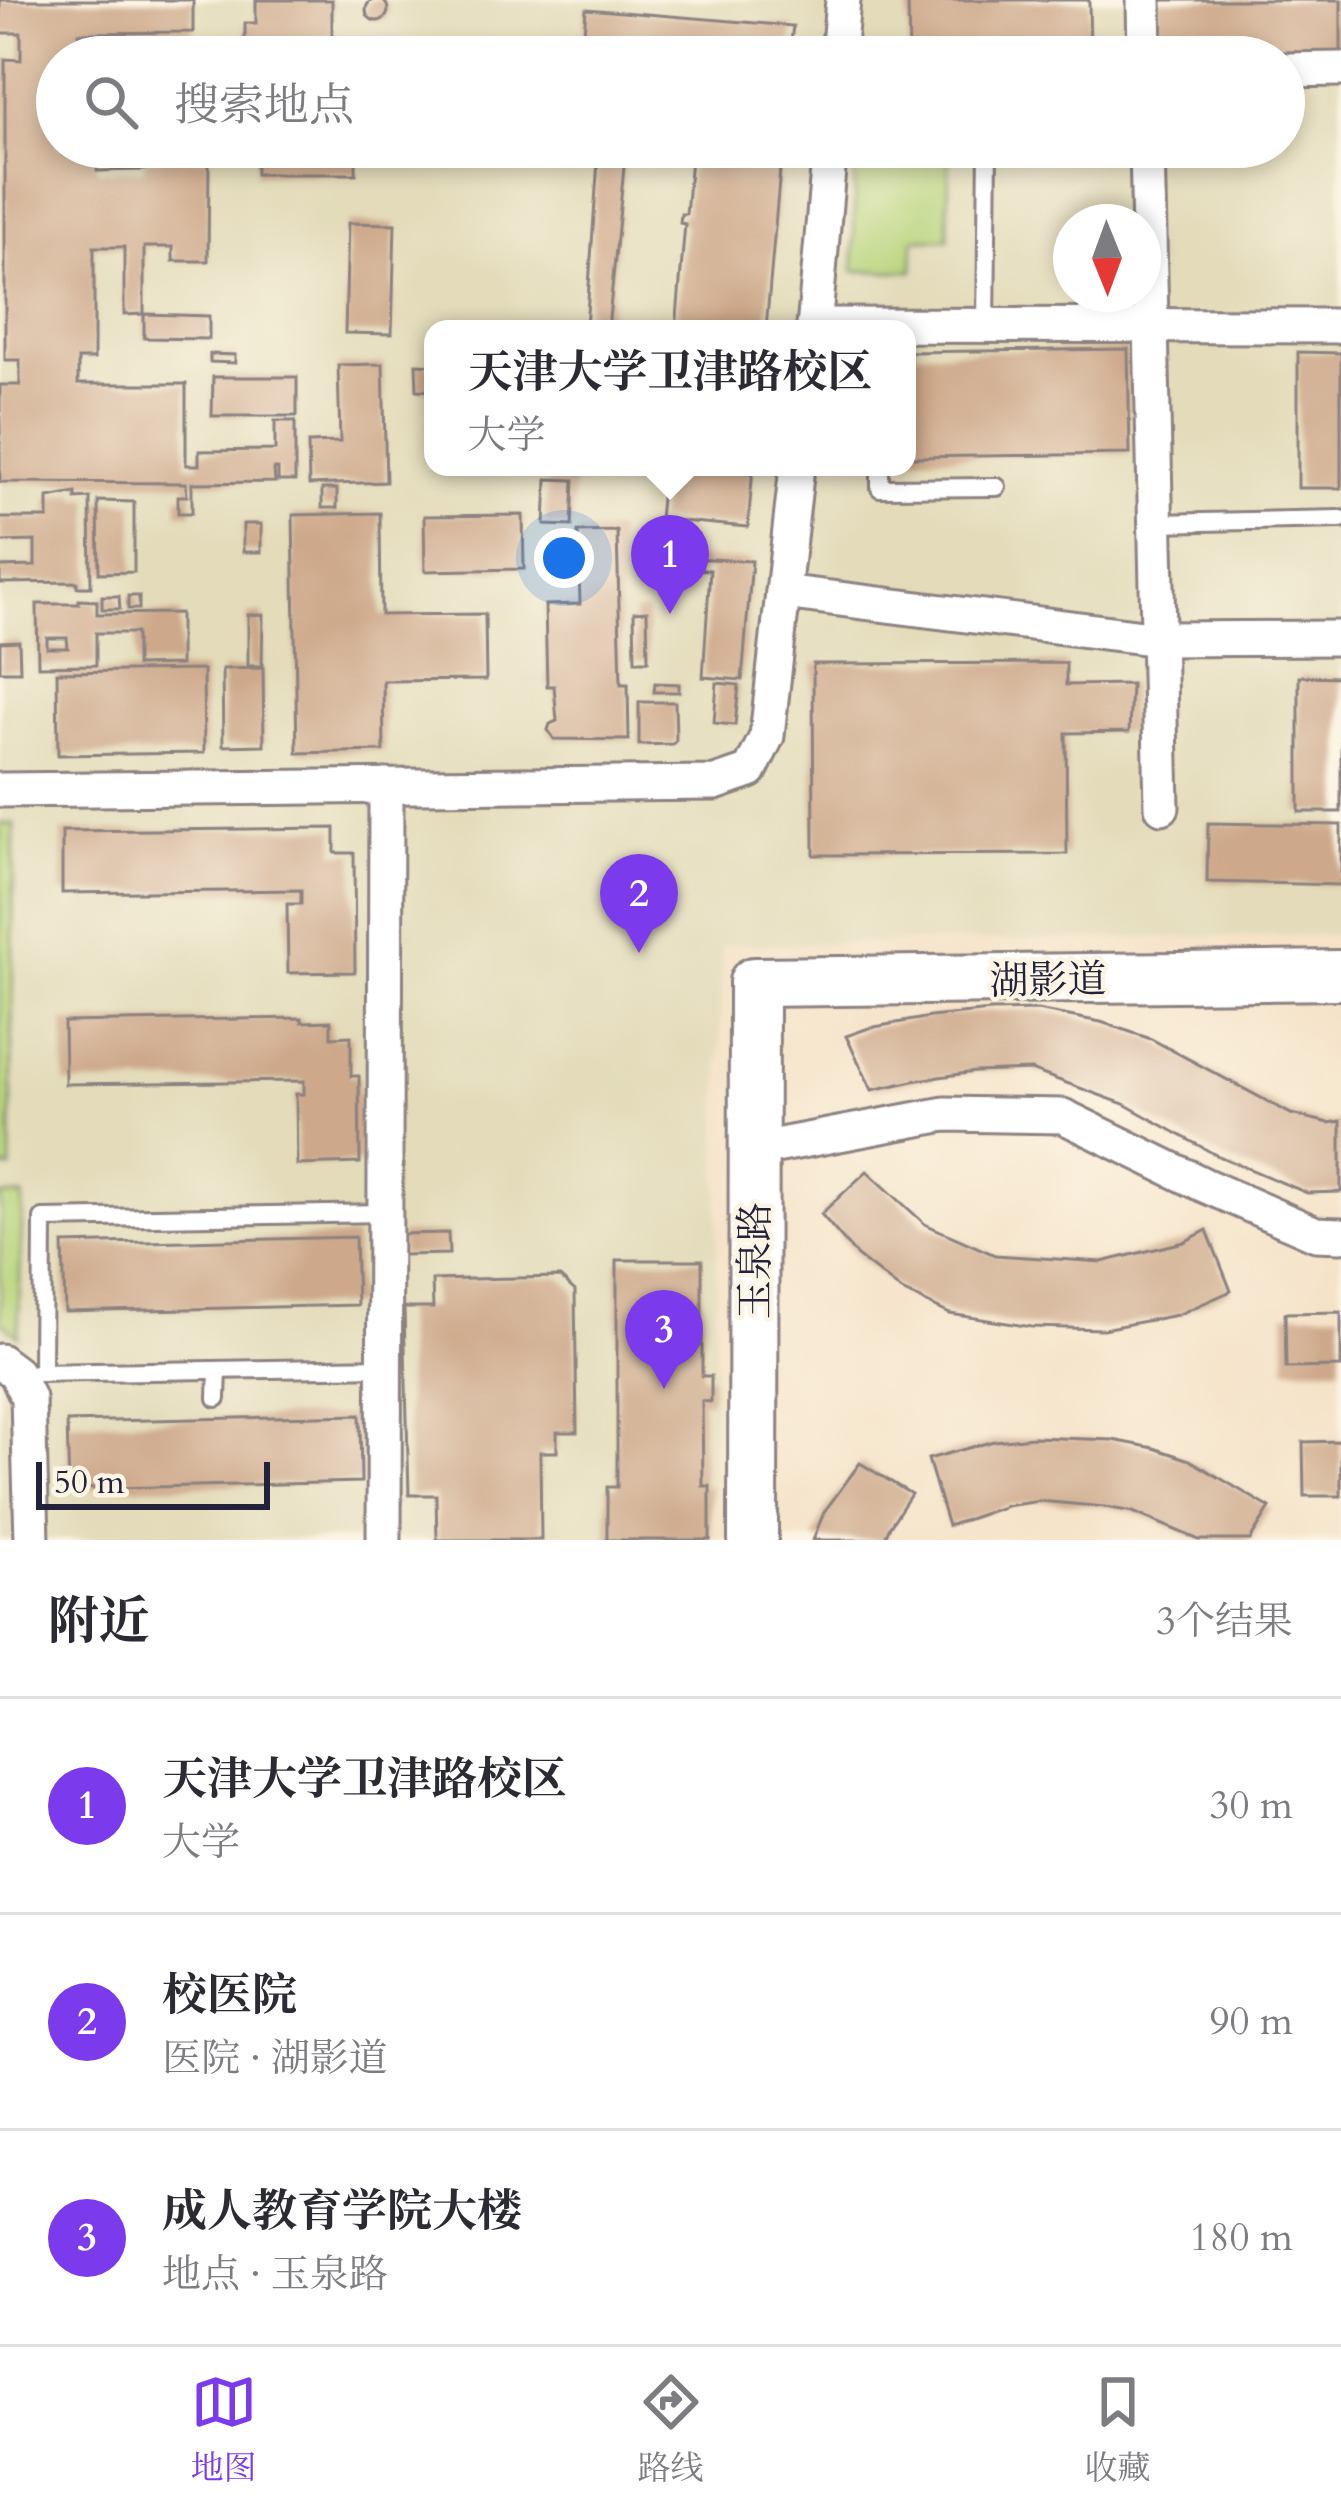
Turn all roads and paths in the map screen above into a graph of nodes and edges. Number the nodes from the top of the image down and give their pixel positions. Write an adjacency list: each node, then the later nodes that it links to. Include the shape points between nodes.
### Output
1 (843, 0): 3 (street)
2 (1144, 0): 4 (street)
3 (840, 36)
4 (1145, 36)
5 (1341, 69): 6 (street)
6 (1305, 70)
7 (828, 168): 10 (street)
8 (988, 168): 11 (lane)
9 (1147, 168): 12 (street)
10 (815, 320)
11 (986, 326): 12 (street); 14 (street)
12 (1151, 326): 13 (street); 19 (street)
13 (1341, 326)
14 (916, 327)
15 (796, 476): 20 (street)
16 (880, 476): 17 (lane, via 880,488)
17 (997, 487)
18 (1341, 519): 19 (lane)
19 (1155, 524): 22 (street)
20 (783, 592): 22 (street); 23 (street, via 767,736 751,771 715,783)
21 (1341, 638): 22 (street)
22 (1159, 639): 25 (street)
23 (386, 786): 24 (street); 29 (street)
24 (0, 790)
25 (1162, 807)
26 (1341, 976): 27 (street, 湖影道)
27 (765, 982): 28 (street, 玉泉路)
28 (765, 1148): 30 (street, via 945,1114 1063,1116 1316,1234); 37 (street, 玉泉路); 38 (street, 玉泉路)
29 (386, 1214): 31 (street); 32 (lane, via 43,1220)
30 (1341, 1235)
31 (385, 1367): 33 (lane); 36 (street)
32 (19, 1369): 33 (lane); 35 (street, via 28,1398)
33 (218, 1370): 34 (lane)
34 (217, 1398)
35 (32, 1540)
36 (384, 1540)
37 (753, 1540)
38 (773, 1540)

